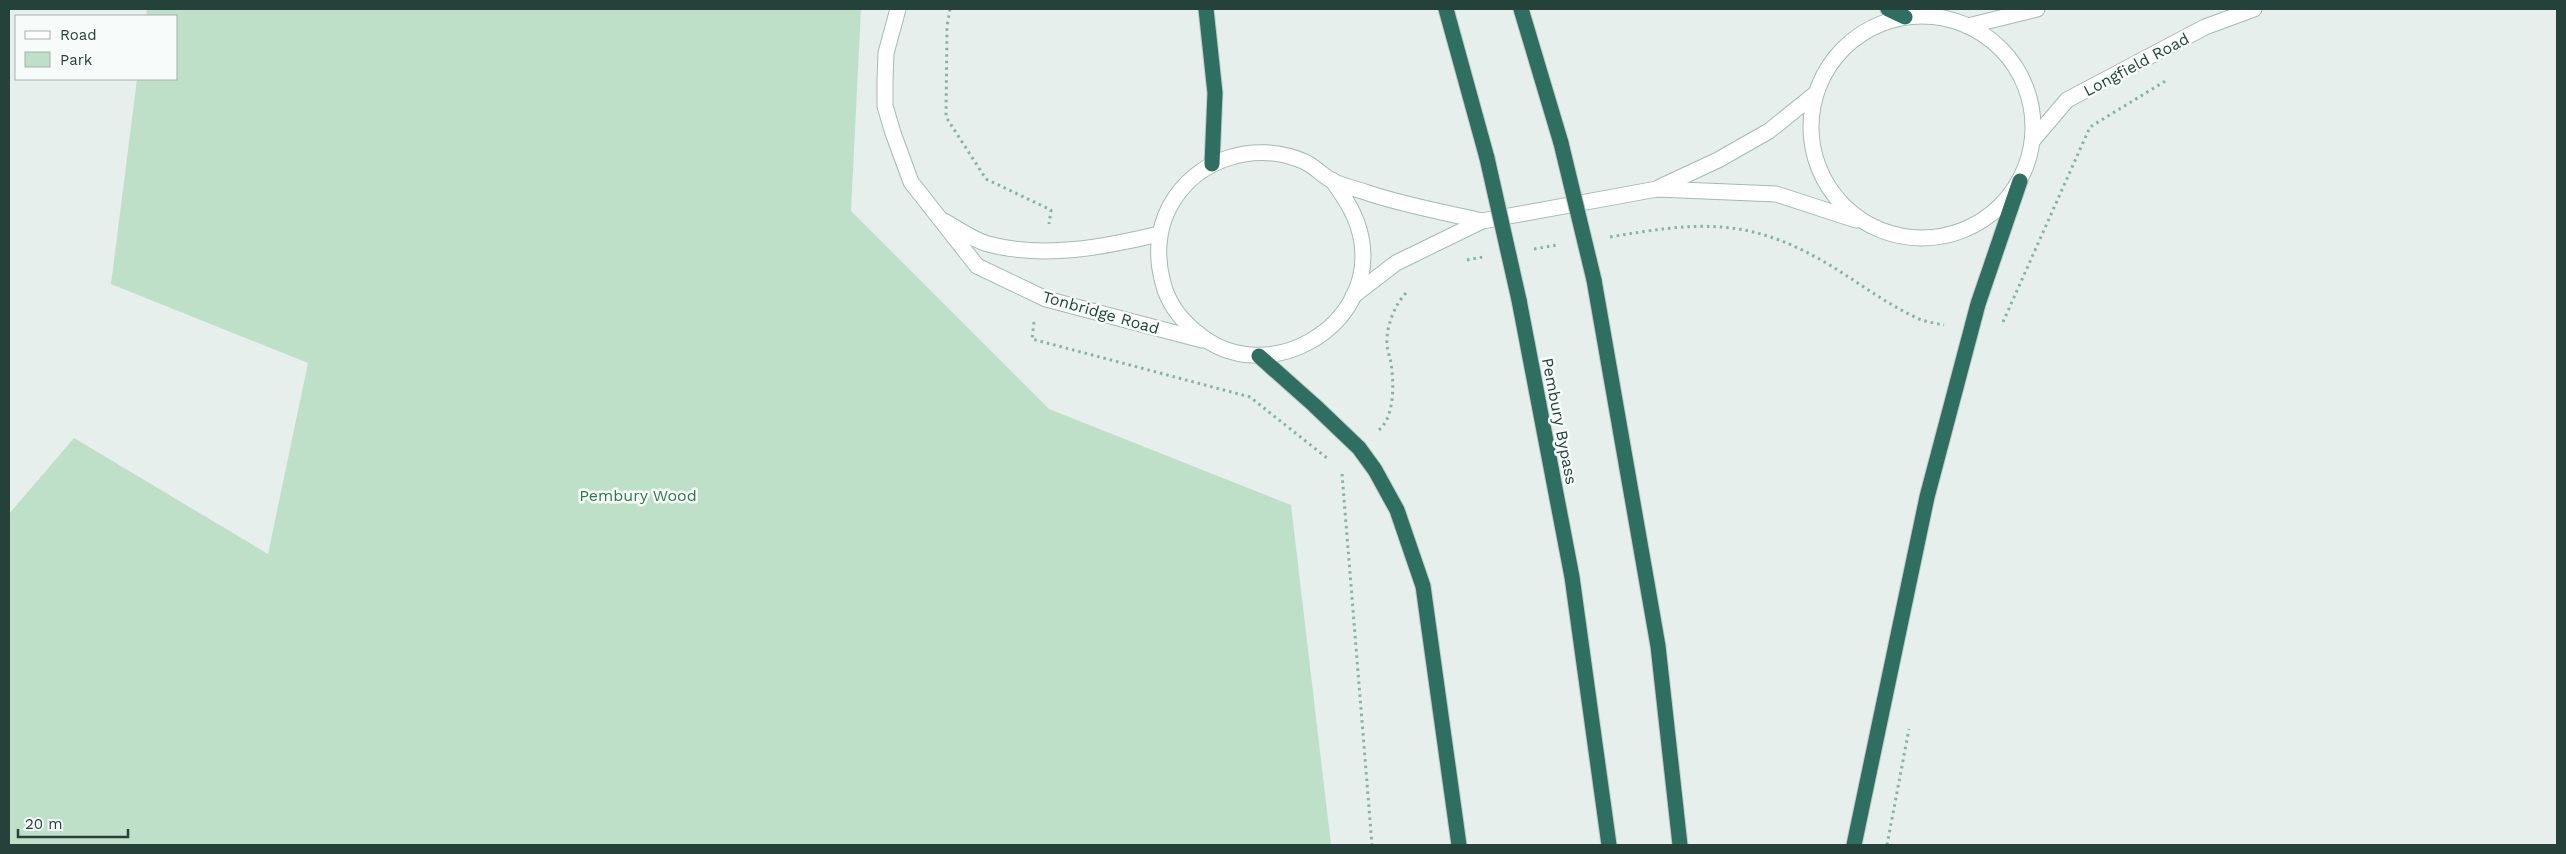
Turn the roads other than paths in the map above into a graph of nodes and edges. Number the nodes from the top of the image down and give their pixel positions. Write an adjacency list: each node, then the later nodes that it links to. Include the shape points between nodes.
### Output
1 (898, 9): 16 (street, Tonbridge Road, via 886,53 886,106 911,182)
2 (1206, 9): 12 (highway, via 1215,93)
3 (1446, 9): 24 (highway, Pembury Bypass, bridge, via 1487,158 1519,300 1572,577)
4 (1521, 9): 25 (highway, bridge, via 1561,143 1594,280 1658,646)
5 (1888, 9): 8 (highway)
6 (2037, 9): 9 (street)
7 (2254, 9): 11 (street, Longfield Road, via 2205,26 2067,100)
8 (1905, 17): 9 (street, via 1937,17); 10 (street, via 1875,26 1849,43 1829,66)
9 (1968, 26): 11 (street, via 1997,45 2019,73 2031,106)
10 (1815, 94): 15 (street, via 1769,131 1718,160); 18 (street, via 1810,131 1818,167 1836,199)
11 (2033, 140): 14 (street)
12 (1212, 164): 13 (street, via 1242,153 1274,153 1305,162); 19 (street, via 1187,182 1170,206)
13 (1332, 180): 17 (street, via 1390,200); 20 (street, via 1351,206 1361,237 1362,267)
14 (2020, 181): 18 (street, via 1998,209 1968,229 1933,238 1898,236); 26 (highway, via 1978,304 1927,497)
15 (1657, 188): 17 (street); 18 (street, via 1776,194)
16 (936, 216): 19 (street, Tonbridge Road, via 987,244 1040,251 1111,245); 21 (street, Tonbridge Road, via 977,266 1046,299)
17 (1482, 221): 20 (street, via 1396,263)
18 (1864, 223)
19 (1159, 234): 21 (street, via 1158,265 1166,295 1182,321)
20 (1353, 296): 22 (street, via 1337,322 1314,341 1286,353)
21 (1206, 341): 22 (street, via 1231,353)
22 (1259, 356): 23 (highway, via 1359,448 1397,510 1423,586)
23 (1459, 845)
24 (1609, 845)
25 (1680, 845)
26 (1854, 845)

